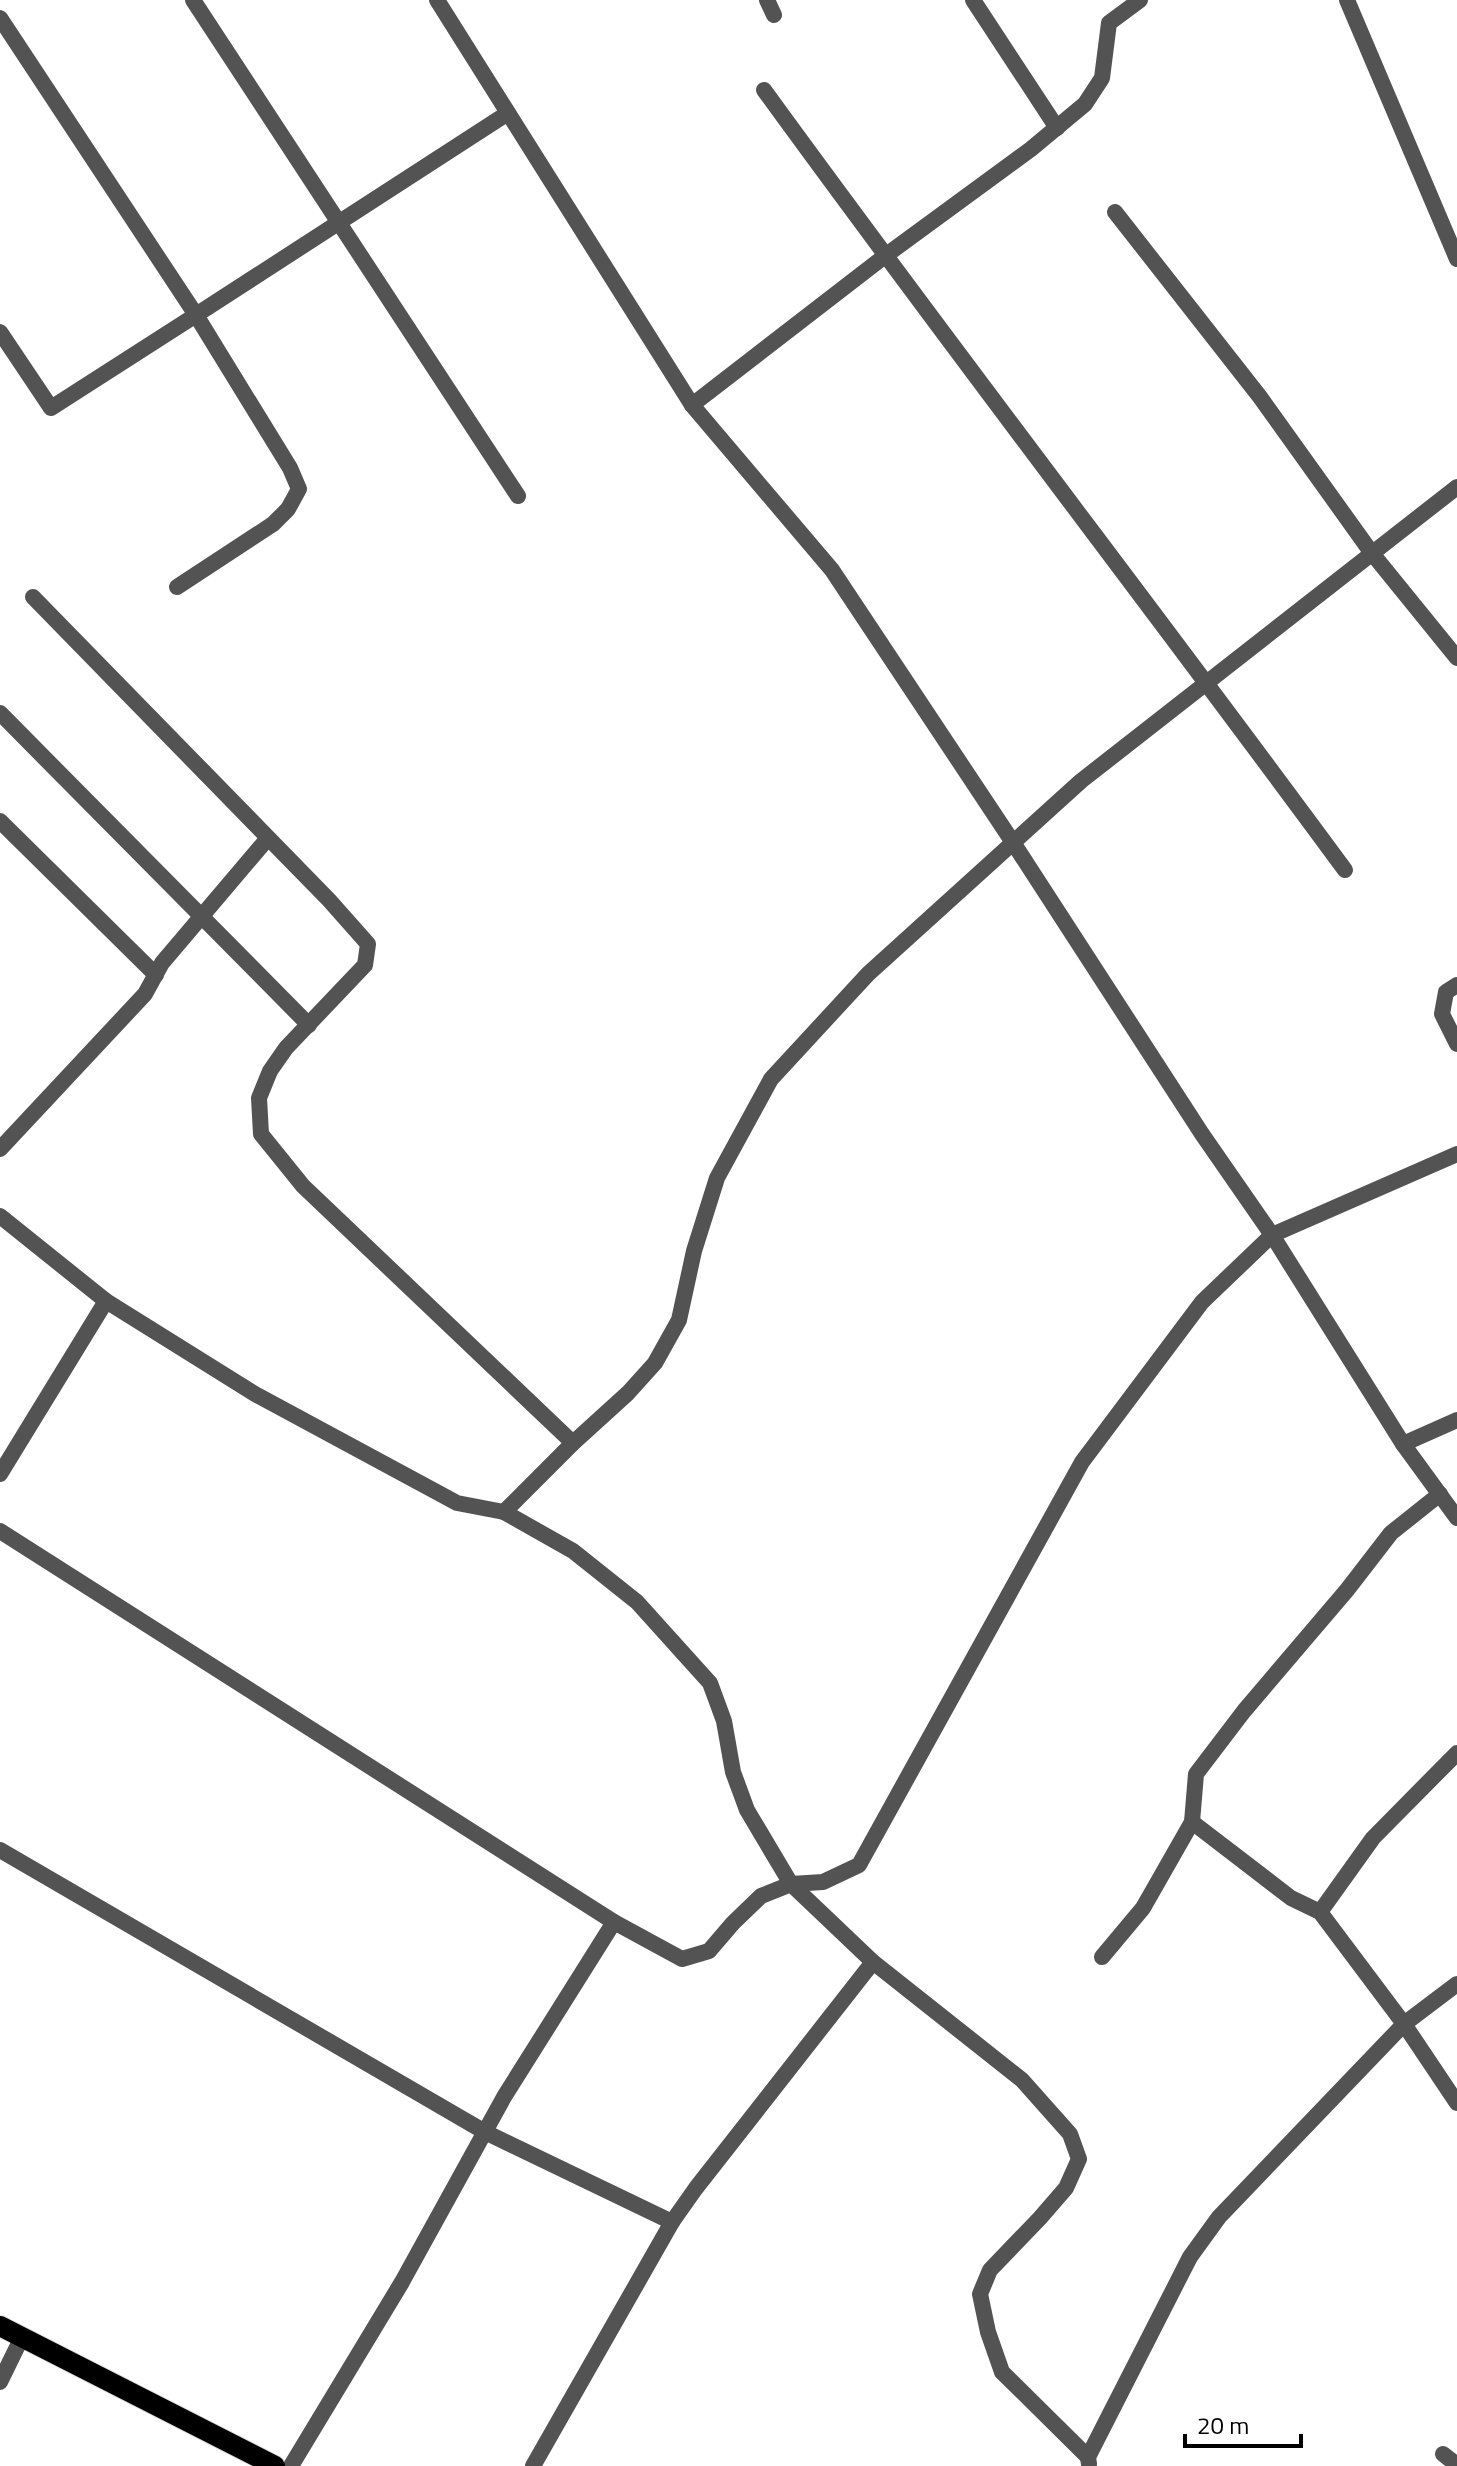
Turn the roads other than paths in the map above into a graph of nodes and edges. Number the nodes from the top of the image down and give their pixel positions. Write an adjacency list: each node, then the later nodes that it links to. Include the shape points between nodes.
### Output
1 (193, 0): 11 (street)
2 (437, 0): 8 (street)
3 (973, 0): 9 (street)
4 (1140, 0): 9 (street, via 1109,23 1102,78 1085,104)
5 (1347, 0): 13 (street)
6 (0, 18): 14 (street)
7 (764, 90): 12 (street)
8 (508, 113): 11 (street); 16 (street)
9 (1057, 128): 12 (street)
10 (1115, 212): 19 (street, via 1260,397)
11 (338, 223): 14 (street); 18 (street)
12 (885, 256): 16 (street); 23 (street)
13 (1457, 259)
14 (196, 315): 15 (street, via 51,408); 20 (street, via 299,489 273,524)
15 (0, 332)
16 (692, 405): 27 (street, via 832,570)
17 (1457, 487): 19 (street)
18 (518, 496)
19 (1371, 552): 22 (street); 23 (street)
20 (177, 587)
21 (33, 597): 26 (street)
22 (1457, 658)
23 (1207, 683): 27 (street, via 1081,781); 28 (street)
24 (0, 713): 29 (street)
25 (0, 821): 30 (street)
26 (268, 838): 29 (street); 32 (street, via 368,944 365,965)
27 (1014, 844): 37 (street); 40 (street, via 868,974 771,1079 717,1178 679,1320 655,1363)
28 (1345, 870)
29 (203, 917): 30 (street); 32 (street)
30 (156, 975): 34 (street, via 145,994)
31 (1457, 985): 33 (street, via 1446,992 1442,1014)
32 (309, 1025): 40 (street, via 270,1071 259,1098 261,1134 303,1186)
33 (1457, 1044)
34 (0, 1149)
35 (1457, 1154): 37 (street)
36 (0, 1216): 38 (street)
37 (1272, 1235): 41 (street); 50 (street, via 1202,1302 1082,1462 859,1865 823,1882)
38 (106, 1301): 42 (street); 44 (street, via 255,1394 457,1503)
39 (1457, 1420): 41 (street)
40 (573, 1443): 44 (street)
41 (1403, 1444): 43 (street)
42 (0, 1474)
43 (1440, 1494): 45 (street); 48 (street, via 1391,1533 1196,1774)
44 (504, 1512): 50 (street, via 573,1551 637,1602 710,1683 747,1810)
45 (1457, 1518)
46 (0, 1531): 52 (street)
47 (1457, 1753): 51 (street, via 1373,1838)
48 (1192, 1822): 51 (street, via 1291,1898); 53 (street, via 1143,1908)
49 (0, 1850): 58 (street)
50 (791, 1884): 52 (street, via 761,1896 709,1951 682,1959); 54 (street)
51 (1320, 1912): 56 (street)
52 (614, 1922): 58 (street)
53 (1102, 1957)
54 (873, 1962): 59 (street); 64 (street, via 1022,2080 1070,2134 1079,2159 1066,2188 990,2270 980,2294 1002,2372)
55 (1457, 1984): 56 (street)
56 (1404, 2024): 57 (street); 64 (street, via 1204,2237)
57 (1457, 2103)
58 (485, 2132): 59 (street); 67 (street)
59 (672, 2222): 68 (street)
60 (0, 2326): 61 (main road)
61 (22, 2337): 62 (street); 66 (main road)
62 (0, 2382)
63 (1443, 2454): 65 (street)
64 (1089, 2462)
65 (1457, 2465)
66 (275, 2466)
67 (291, 2466)
68 (533, 2466)

